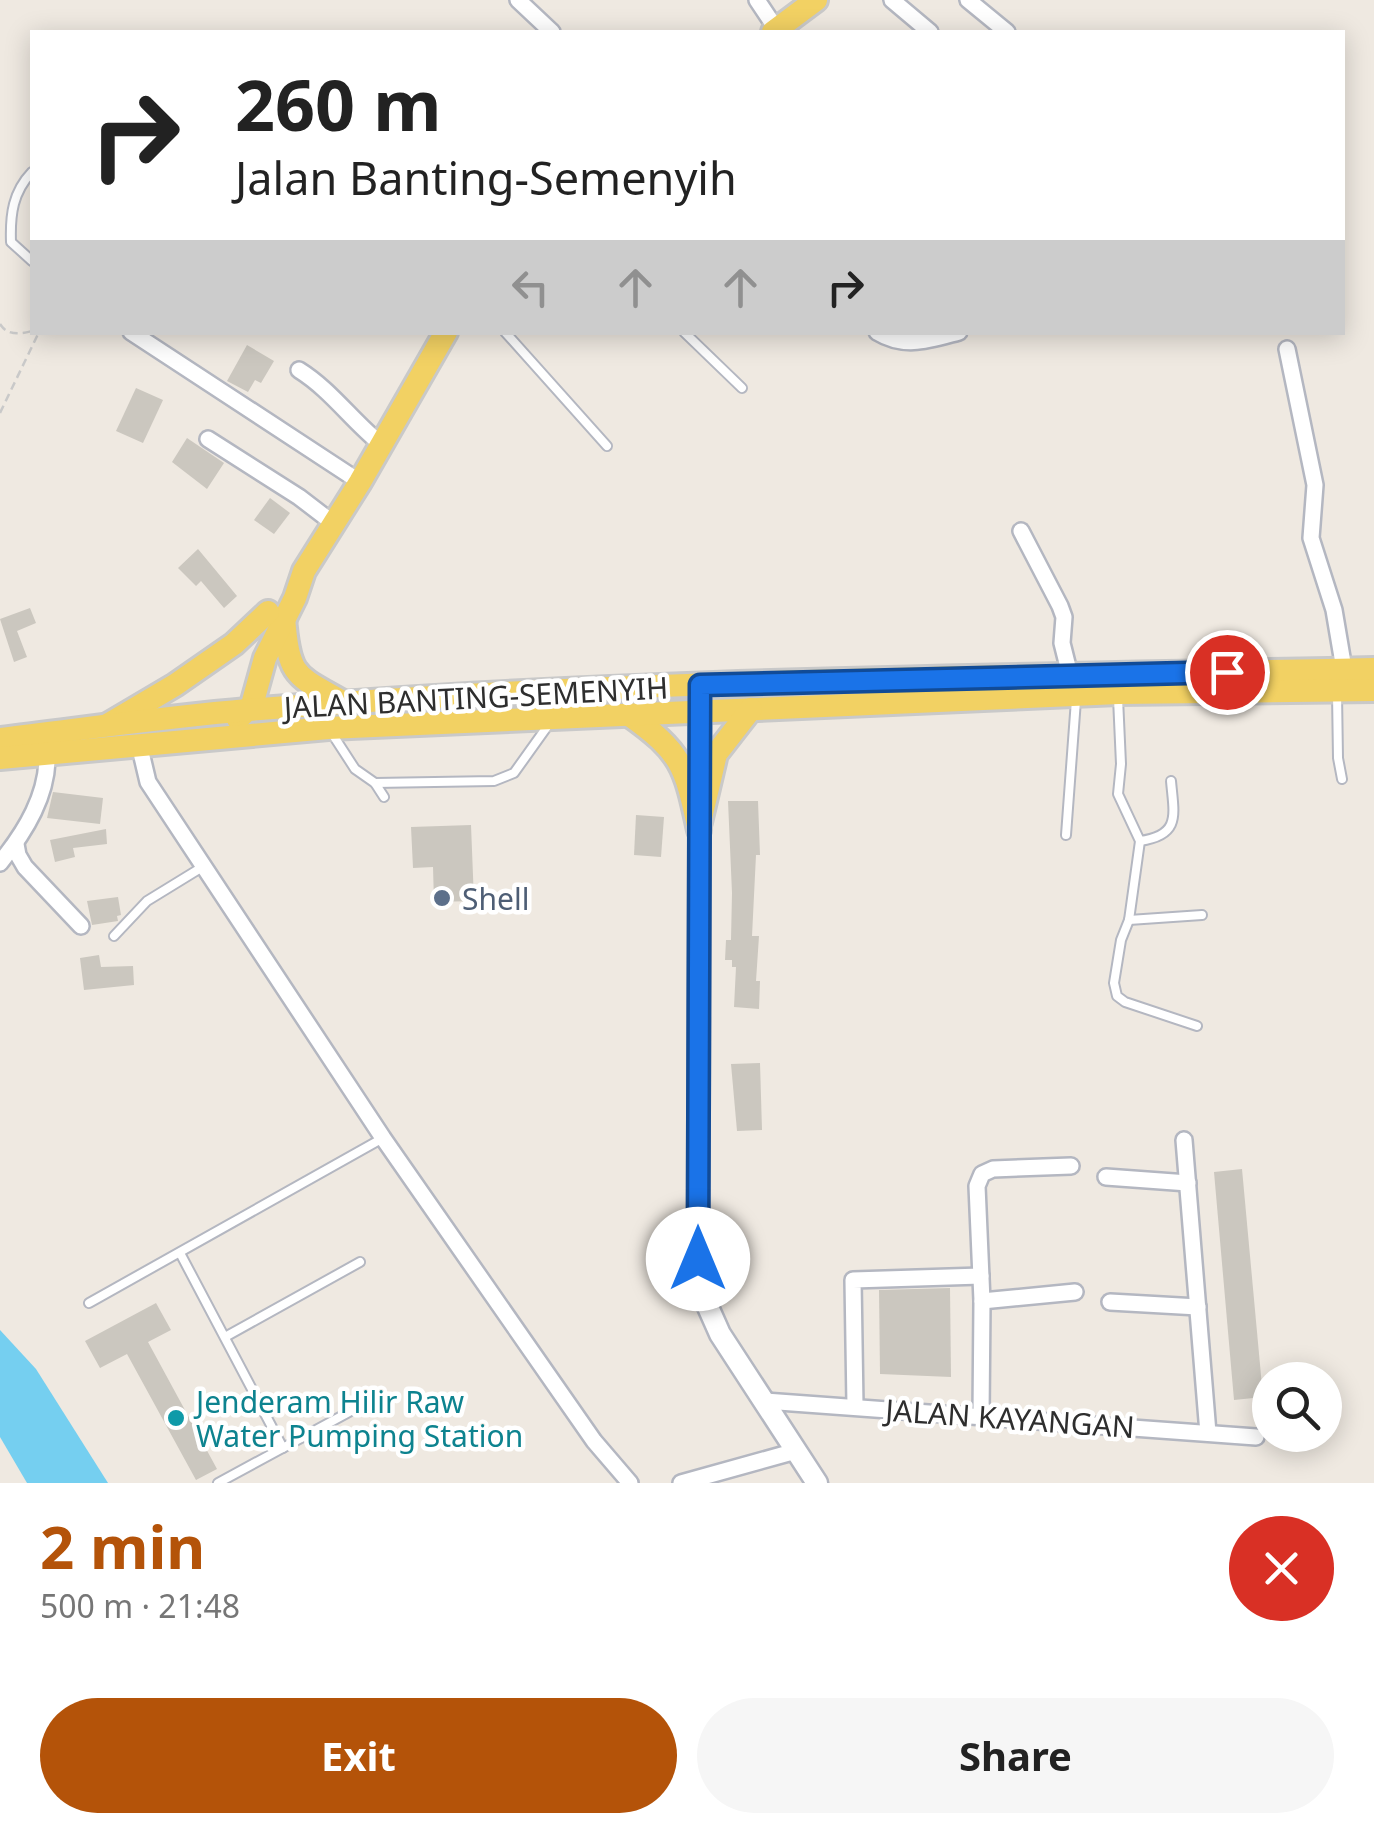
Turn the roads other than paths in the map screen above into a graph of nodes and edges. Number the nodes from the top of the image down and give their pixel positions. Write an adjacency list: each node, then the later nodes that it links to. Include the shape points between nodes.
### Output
1 (518, 0): 6 (street)
2 (757, 0): 7 (street)
3 (816, 0): 8 (main road)
4 (892, 0): 9 (street)
5 (968, 0): 10 (street)
6 (550, 30)
7 (774, 30)
8 (776, 30)
9 (928, 30)
10 (1005, 30)
11 (30, 174): 12 (lane, via 10,215 11,242)
12 (30, 259)
13 (135, 335): 25 (street)
14 (444, 335): 23 (main road)
15 (508, 335): 24 (lane)
16 (687, 335): 21 (lane)
17 (882, 335): 18 (street, via 914,344)
18 (947, 335)
19 (1287, 349): 30 (street, via 1315,485 1311,538 1334,610)
20 (298, 370): 23 (street)
21 (742, 388)
22 (208, 439): 26 (street)
23 (382, 445): 25 (main road)
24 (606, 446)
25 (360, 482): 26 (main road)
26 (334, 523): 28 (main road, via 295,598)
27 (1021, 531): 32 (street, via 1064,617 1062,642)
28 (276, 614): 35 (main road, via 296,673); 37 (main road); 41 (main road)
29 (1374, 669): 30 (main road, JALAN BANTING-SEMENYIH)
30 (1340, 680): 32 (main road, JALAN BANTING-SEMENYIH); 33 (main road, JALAN BANTING-SEMENYIH); 34 (main road, JALAN BANTING-SEMENYIH); 48 (lane)
31 (700, 685): 32 (main road, JALAN BANTING-SEMENYIH); 35 (main road, JALAN BANTING-SEMENYIH); 38 (main road)
32 (1073, 685): 34 (main road, JALAN BANTING-SEMENYIH); 36 (main road, JALAN BANTING-SEMENYIH); 53 (lane)
33 (1374, 690)
34 (1118, 693): 54 (lane, via 1118,794)
35 (346, 704): 37 (main road, JALAN BANTING-SEMENYIH)
36 (750, 708): 38 (main road, JALAN BANTING-SEMENYIH); 52 (main road, via 716,754)
37 (246, 710): 41 (main road, JALAN BANTING-SEMENYIH); 42 (main road, via 264,724); 43 (main road)
38 (700, 710): 39 (main road, JALAN BANTING-SEMENYIH); 52 (main road)
39 (628, 714): 40 (main road, JALAN BANTING-SEMENYIH); 52 (main road, via 680,761)
40 (553, 717): 42 (main road, JALAN BANTING-SEMENYIH); 50 (lane, via 514,773 494,781)
41 (106, 727): 44 (main road, JALAN BANTING-SEMENYIH)
42 (322, 728): 43 (main road, JALAN BANTING-SEMENYIH); 50 (lane)
43 (211, 738): 45 (main road, JALAN BANTING-SEMENYIH)
44 (0, 739)
45 (140, 744): 46 (main road, JALAN BANTING-SEMENYIH); 57 (street, via 148,782)
46 (46, 752): 47 (main road, JALAN BANTING-SEMENYIH); 55 (street, via 34,809)
47 (0, 758)
48 (1342, 779)
49 (1171, 780): 54 (lane, via 1170,829)
50 (375, 783): 51 (lane)
51 (384, 798)
52 (698, 830): 77 (main road, via 698,1259 704,1298 720,1334)
53 (1066, 836)
54 (1140, 841): 59 (lane)
55 (16, 844): 56 (street); 60 (street, via 24,867)
56 (0, 863)
57 (204, 866): 61 (lane, via 147,901); 63 (street)
58 (1202, 915): 59 (lane)
59 (1129, 920): 62 (lane, via 1120,940 1117,996)
60 (81, 926)
61 (114, 936)
62 (1197, 1026)
63 (383, 1138): 68 (lane); 86 (street, via 594,1442)
64 (1184, 1140): 67 (street)
65 (1071, 1166): 70 (street, via 992,1168 982,1174)
66 (1106, 1178): 67 (street)
67 (1188, 1183): 75 (street)
68 (180, 1253): 74 (lane); 76 (lane)
69 (360, 1262): 76 (lane)
70 (980, 1276): 72 (street); 79 (street, via 853,1280)
71 (1074, 1292): 72 (street)
72 (982, 1301): 80 (street)
73 (1110, 1302): 75 (street)
74 (89, 1303)
75 (1198, 1308): 81 (street)
76 (224, 1338): 83 (lane)
77 (765, 1401): 79 (street, JALAN KAYANGAN); 84 (main road)
78 (362, 1405): 83 (lane)
79 (856, 1406): 80 (street, JALAN KAYANGAN)
80 (982, 1416): 81 (street, JALAN KAYANGAN)
81 (1208, 1433): 82 (street, JALAN KAYANGAN)
82 (1252, 1437)
83 (283, 1448): 85 (lane)
84 (796, 1451): 87 (street); 88 (main road)
85 (218, 1483)
86 (630, 1483)
87 (681, 1483)
88 (817, 1483)

